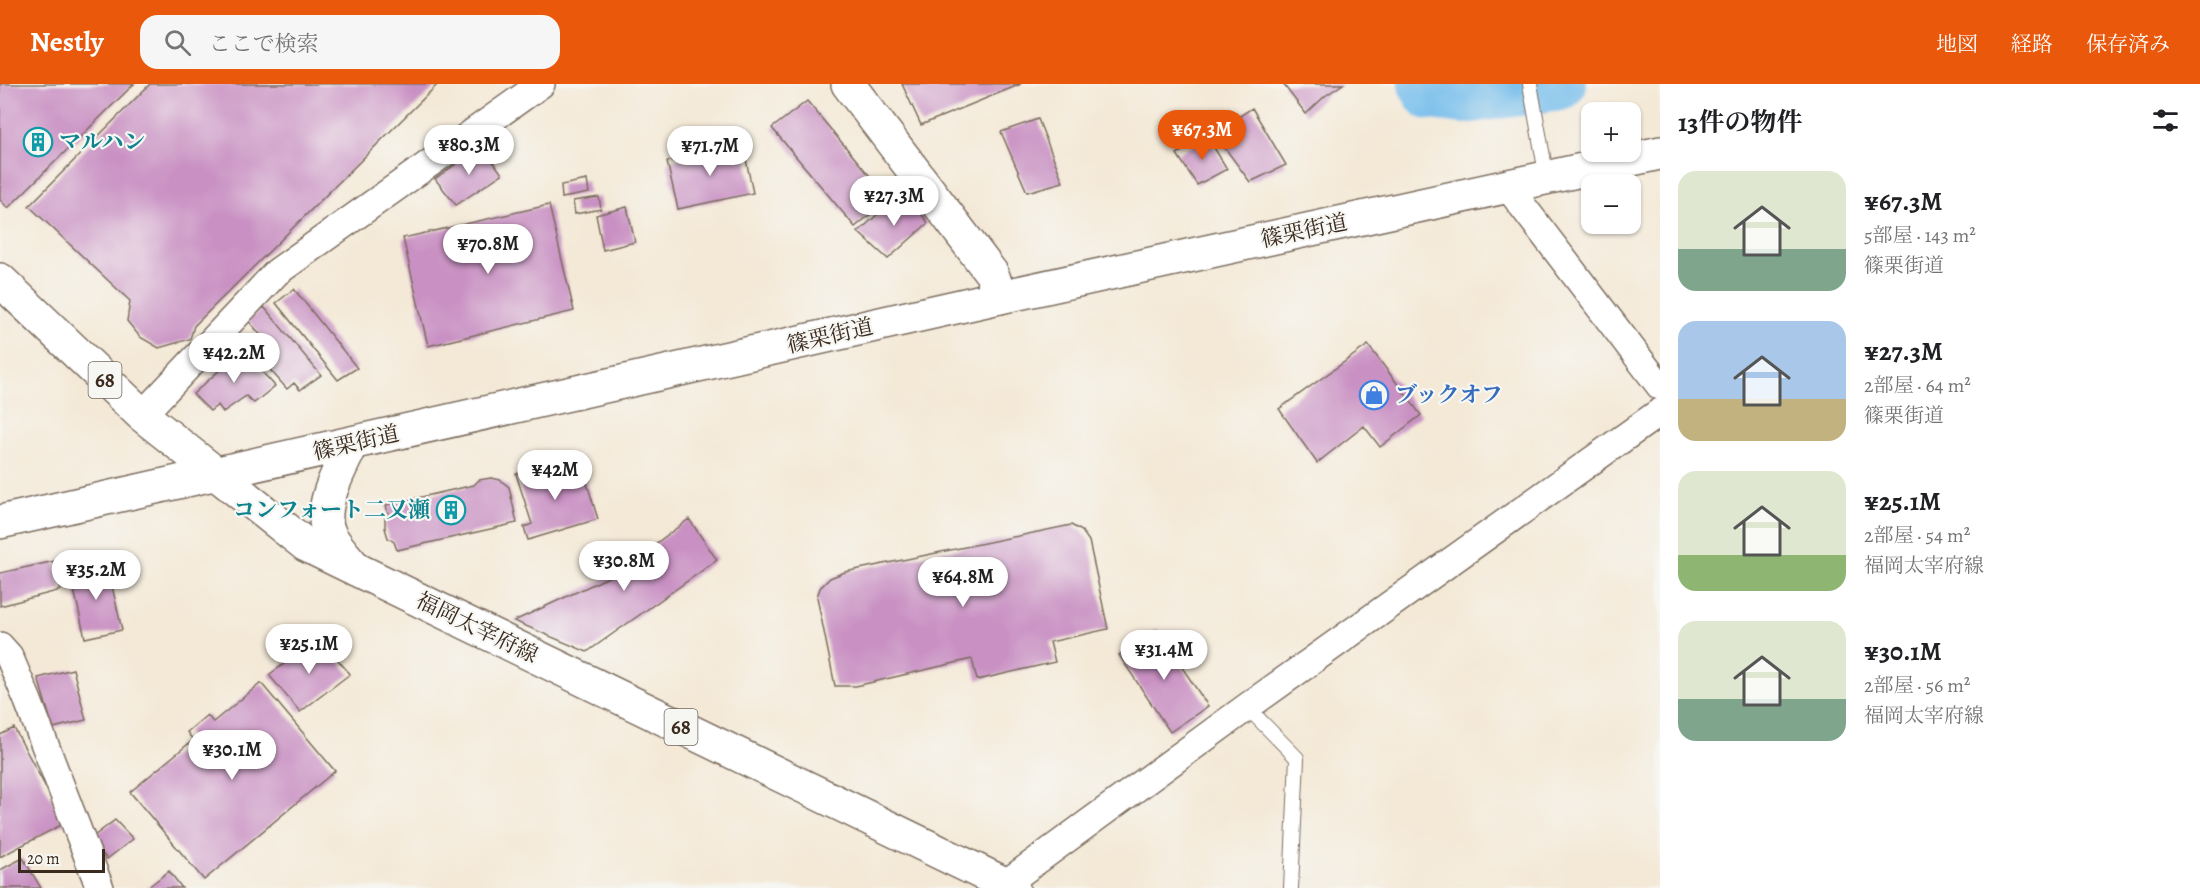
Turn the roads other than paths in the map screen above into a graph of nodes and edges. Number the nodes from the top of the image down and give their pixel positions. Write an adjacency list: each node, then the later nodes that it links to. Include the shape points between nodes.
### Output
1 (541, 84): 11 (street, via 277,272)
2 (1530, 84): 5 (lane)
3 (849, 86): 8 (main road, via 992,274)
4 (1660, 153): 5 (main road, 篠栗街道)
5 (1547, 178): 6 (main road, 篠栗街道)
6 (1508, 187): 8 (main road, 篠栗街道); 9 (street)
7 (0, 280): 11 (main road, 福岡太宰府線 / 68)
8 (1000, 297): 12 (main road, 篠栗街道)
9 (1660, 386)
10 (1660, 412): 17 (street)
11 (142, 416): 13 (main road, 福岡太宰府線 / 68)
12 (352, 444): 13 (main road, 篠栗街道); 15 (main road, via 329,498 327,516 329,533)
13 (215, 474): 14 (main road, 篠栗街道); 15 (main road, 福岡太宰府線 / 68, via 306,545)
14 (0, 522)
15 (356, 569): 18 (main road, 福岡太宰府線 / 68)
16 (0, 646): 19 (street, via 9,656 28,701)
17 (1247, 707): 18 (street); 20 (lane, via 1297,758)
18 (1009, 886)
19 (100, 888)
20 (1292, 888)

